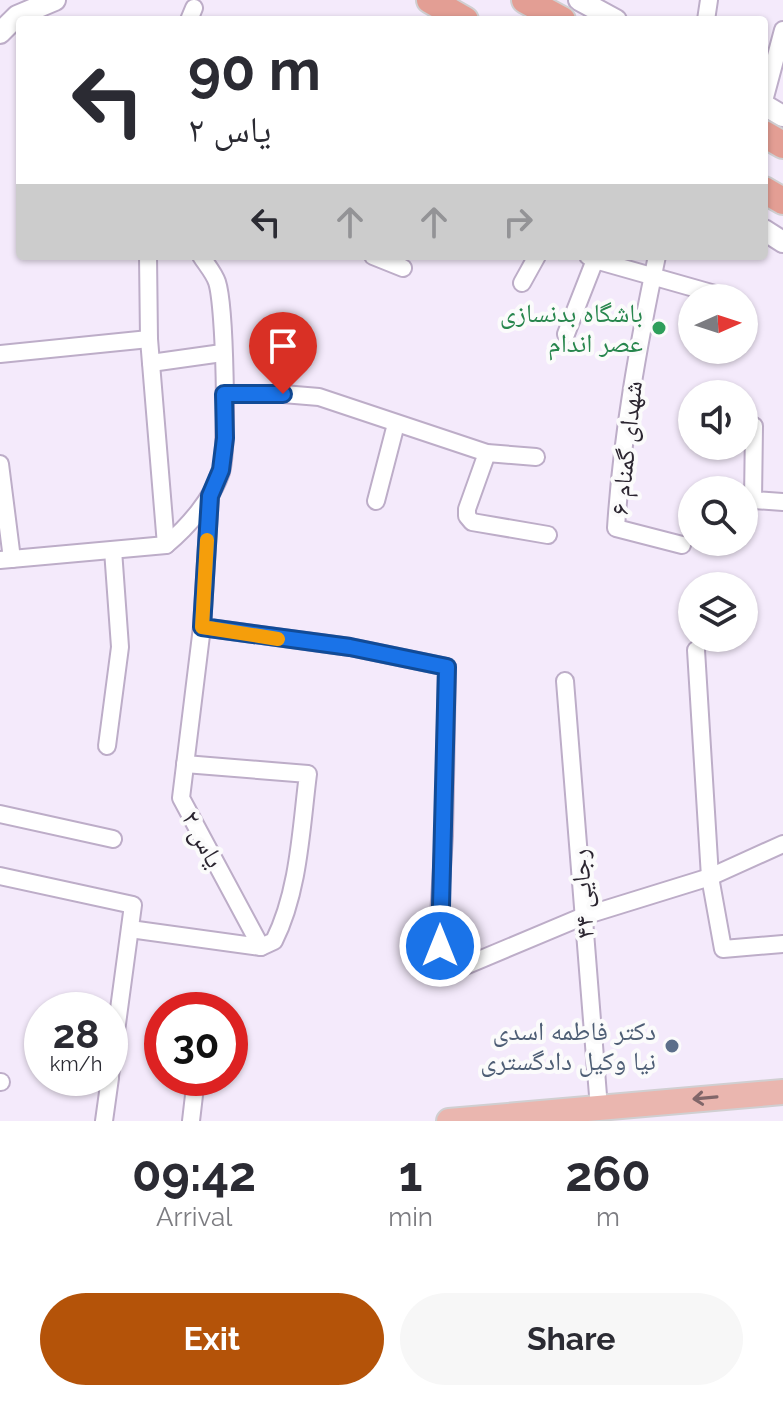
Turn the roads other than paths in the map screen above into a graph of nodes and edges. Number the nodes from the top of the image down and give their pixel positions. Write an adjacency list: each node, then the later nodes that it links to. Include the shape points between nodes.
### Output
1 (55, 0): 5 (street)
2 (430, 0): 6 (highway)
3 (525, 0): 7 (highway)
4 (579, 0): 8 (street)
5 (24, 16)
6 (458, 16)
7 (555, 16)
8 (609, 16)
9 (783, 30): 10 (street)
10 (768, 88)
11 (148, 260): 23 (street)
12 (203, 260): 24 (street, via 217,282)
13 (383, 260): 18 (street)
14 (535, 260): 20 (street)
15 (590, 260): 22 (street)
16 (598, 260): 19 (street)
17 (656, 260): 19 (street, شهدای گمنام ۶)
18 (403, 268)
19 (653, 277): 21 (street); 37 (street, شهدای گمنام ۶, via 624,431 616,528)
20 (522, 283)
21 (679, 284)
22 (566, 334)
23 (149, 339): 25 (street); 26 (street)
24 (222, 353): 26 (street); 27 (street)
25 (0, 354)
26 (151, 363): 38 (street)
27 (224, 394): 28 (street, via 319,397); 33 (street, via 221,470)
28 (396, 424): 29 (street); 34 (street)
29 (487, 453): 30 (street); 36 (street, via 467,516 472,522)
30 (536, 457)
31 (754, 460): 35 (street, via 753,500)
32 (0, 464): 40 (street)
33 (210, 496): 38 (street); 41 (street, یاس ۲)
34 (376, 501)
35 (783, 502)
36 (548, 535)
37 (678, 544)
38 (166, 545): 39 (street)
39 (113, 550): 40 (street); 44 (street, via 120,647)
40 (6, 560)
41 (202, 627): 45 (street, یاس ۲); 51 (street, via 350,647 447,667 441,976)
42 (696, 652): 50 (street)
43 (565, 681): 51 (street, رجایی ۴۴)
44 (107, 746)
45 (185, 764): 54 (street, یاس ۲, via 181,798); 54 (street, via 308,774 291,897 274,941)
46 (0, 814): 47 (street)
47 (113, 839)
48 (783, 844): 50 (street)
49 (0, 876): 52 (street, via 133,905)
50 (710, 877): 51 (street); 53 (street, via 723,949)
51 (584, 916): 59 (street, رجایی ۴۴)
52 (130, 929): 54 (street); 55 (street)
53 (783, 944)
54 (261, 947)
55 (121, 992)
56 (783, 1092): 59 (main road, one-way to 59)
57 (107, 1096): 60 (street)
58 (194, 1096): 61 (street)
59 (599, 1108): 62 (main road)
60 (104, 1121)
61 (191, 1121)
62 (449, 1121)

